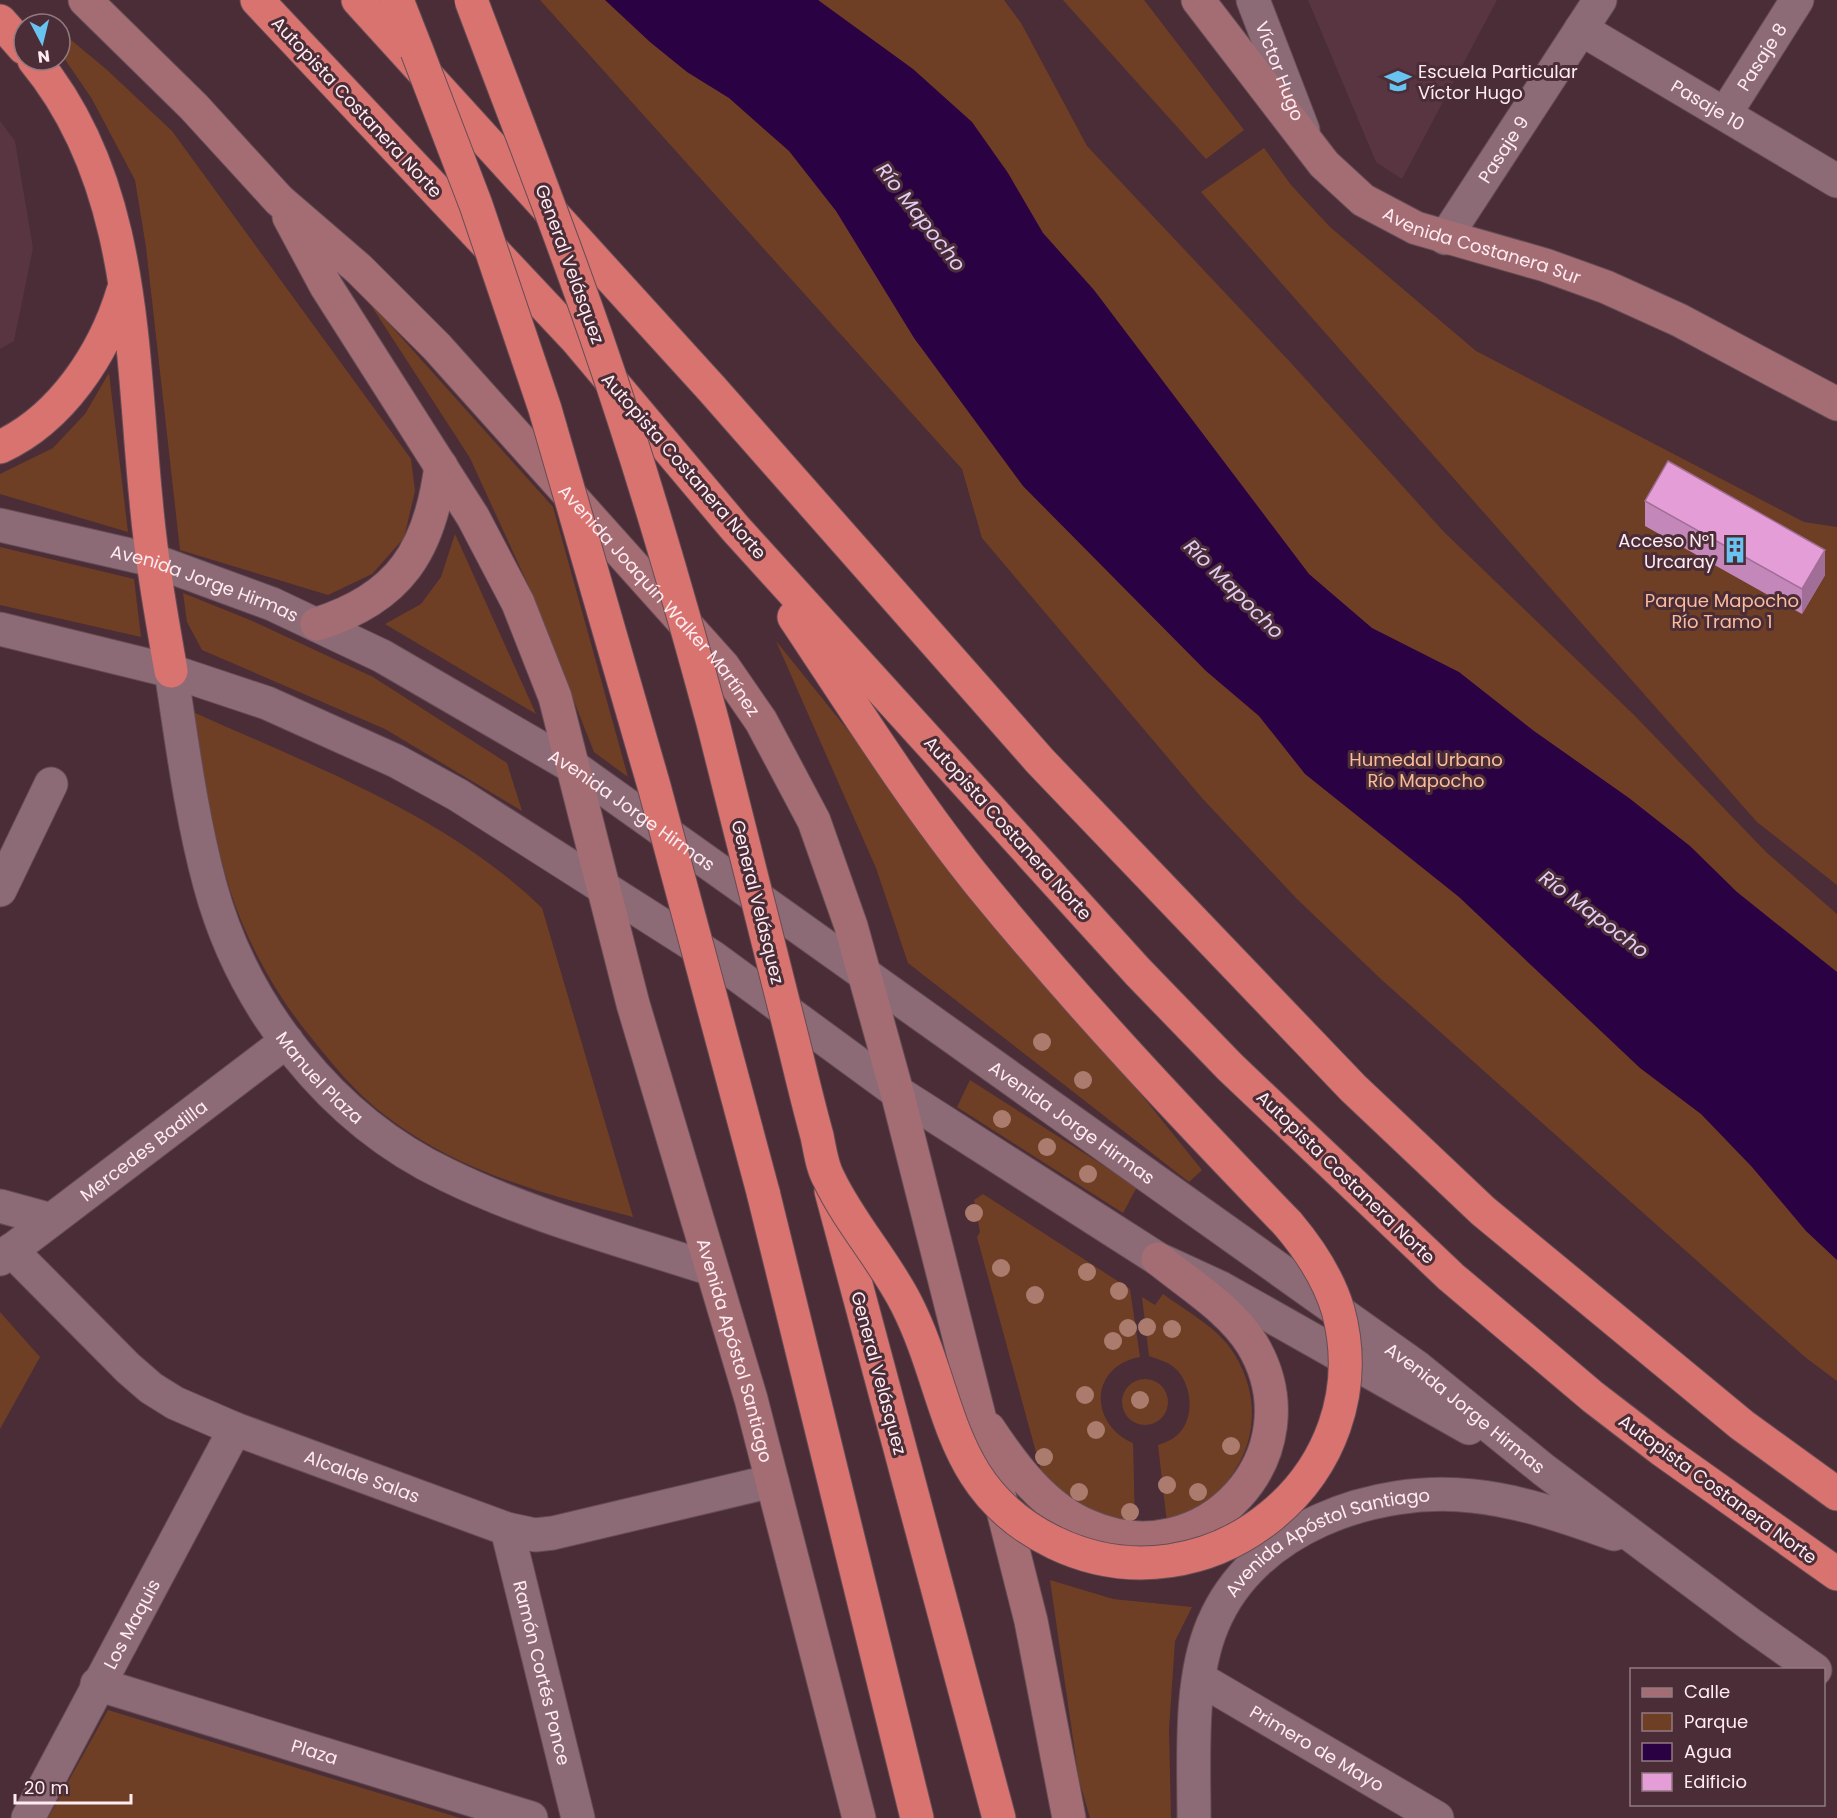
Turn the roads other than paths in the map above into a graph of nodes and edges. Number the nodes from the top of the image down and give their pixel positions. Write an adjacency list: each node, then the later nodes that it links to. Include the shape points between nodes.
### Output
1 (85, 0): 17 (main road, Avenida Joaquín Walker Martínez, via 194,107)
2 (257, 0): 24 (highway, Autopista Costanera Norte, via 576,339)
3 (358, 0): 46 (highway, via 712,389 1040,761 1353,1088 1484,1211 1742,1425)
4 (397, 0): 57 (highway, bridge, via 476,205 545,409 660,808 763,1192)
5 (471, 0): 36 (highway, General Velásquez, bridge, via 590,319 643,483 712,720)
6 (1198, 0): 15 (main road, Avenida Costanera Sur)
7 (1253, 0): 15 (street, Víctor Hugo)
8 (1600, 0): 11 (street, Pasaje 9)
9 (1797, 0): 14 (street, Pasaje 8)
10 (0, 21): 12 (highway)
11 (1581, 29): 14 (street, Pasaje 10); 18 (street, Pasaje 9)
12 (12, 34)
13 (43, 72): 19 (highway, via 64,102 100,177 120,249)
14 (1725, 114): 16 (street, Pasaje 10)
15 (1308, 143): 18 (main road, Avenida Costanera Sur, via 1324,164 1363,200 1389,216)
16 (1837, 181)
17 (279, 200): 22 (main road, Avenida Joaquín Walker Martínez, via 326,286); 33 (main road, Avenida Joaquín Walker Martínez, via 359,269 437,347 723,666 781,755 814,821)
18 (1445, 238): 20 (main road, Avenida Costanera Sur, via 1545,265 1606,288 1679,320)
19 (125, 284): 21 (highway, via 105,340 71,390 29,430); 25 (highway)
20 (1837, 404)
21 (0, 447)
22 (441, 466): 26 (main road, via 433,510 410,565 364,605); 29 (main road, Avenida Joaquín Walker Martínez, via 518,603 555,697)
23 (0, 525): 25 (street, Avenida Jorge Hirmas)
24 (735, 528): 36 (highway, bridge, via 923,809 980,884 1087,1011 1310,1249 1338,1310 1344,1343 1339,1410 1312,1472 1268,1520 1241,1538 1180,1560 1115,1561 1054,1543 1026,1526 1002,1506 972,1470 957,1443 910,1311); 49 (highway, Autopista Costanera Norte, via 1138,972 1371,1202 1451,1277 1593,1397)
25 (152, 560): 26 (street, Avenida Jorge Hirmas); 28 (highway)
26 (317, 624): 29 (street, Avenida Jorge Hirmas, via 443,690)
27 (0, 629): 28 (street, Avenida Jorge Hirmas)
28 (171, 671): 31 (street, Avenida Jorge Hirmas, via 267,704 396,761); 34 (street, Manuel Plaza, via 210,887 242,968)
29 (575, 768): 31 (main road, Avenida Joaquín Walker Martínez); 33 (street, Avenida Jorge Hirmas)
30 (51, 784): 32 (street)
31 (602, 885): 35 (street, Avenida Jorge Hirmas, via 714,958); 41 (main road, Avenida Apóstol Santiago)
32 (0, 890)
33 (866, 977): 35 (main road, Avenida Joaquín Walker Martínez); 44 (street, Avenida Jorge Hirmas, via 1408,1361)
34 (287, 1041): 38 (street, Mercedes Badilla); 41 (street, Manuel Plaza, via 333,1094 358,1116 444,1174 598,1234)
35 (897, 1092): 40 (street, Avenida Jorge Hirmas); 42 (main road)
36 (827, 1177): 58 (highway, General Velásquez)
37 (0, 1206): 38 (street)
38 (51, 1220): 39 (street, Mercedes Badilla)
39 (5, 1254): 43 (street, Alcalde Salas, via 151,1388 175,1403)
40 (1158, 1259): 42 (main road, via 1237,1324 1263,1366 1271,1415 1268,1440 1252,1478 1231,1504 1187,1531 1153,1538 1112,1535 1087,1526 1033,1486); 44 (street, Avenida Jorge Hirmas, via 1221,1288)
41 (711, 1269): 45 (main road, Avenida Apóstol Santiago)
42 (979, 1412): 59 (main road, via 1031,1621)
43 (236, 1429): 47 (street, Alcalde Salas); 52 (street, Los Maquis)
44 (1544, 1470): 48 (street)
45 (772, 1480): 47 (street, Alcalde Salas, via 553,1533 535,1535); 56 (main road, Avenida Apóstol Santiago)
46 (1837, 1494)
47 (507, 1529): 55 (street, Ramón Cortés Ponce)
48 (1652, 1549): 50 (street); 51 (street, Avenida Apóstol Santiago, via 1578,1521 1475,1496 1426,1496 1362,1505 1283,1541 1244,1574 1212,1625)
49 (1837, 1574)
50 (1812, 1668)
51 (1200, 1679): 60 (street, Avenida Apóstol Santiago, via 1195,1722); 61 (street, Primero de Mayo)
52 (97, 1684): 53 (street, Los Maquis); 54 (street, Plaza)
53 (28, 1818)
54 (531, 1818)
55 (578, 1818)
56 (859, 1818)
57 (917, 1818)
58 (999, 1818)
59 (1069, 1818)
60 (1194, 1818)
61 (1437, 1818)

